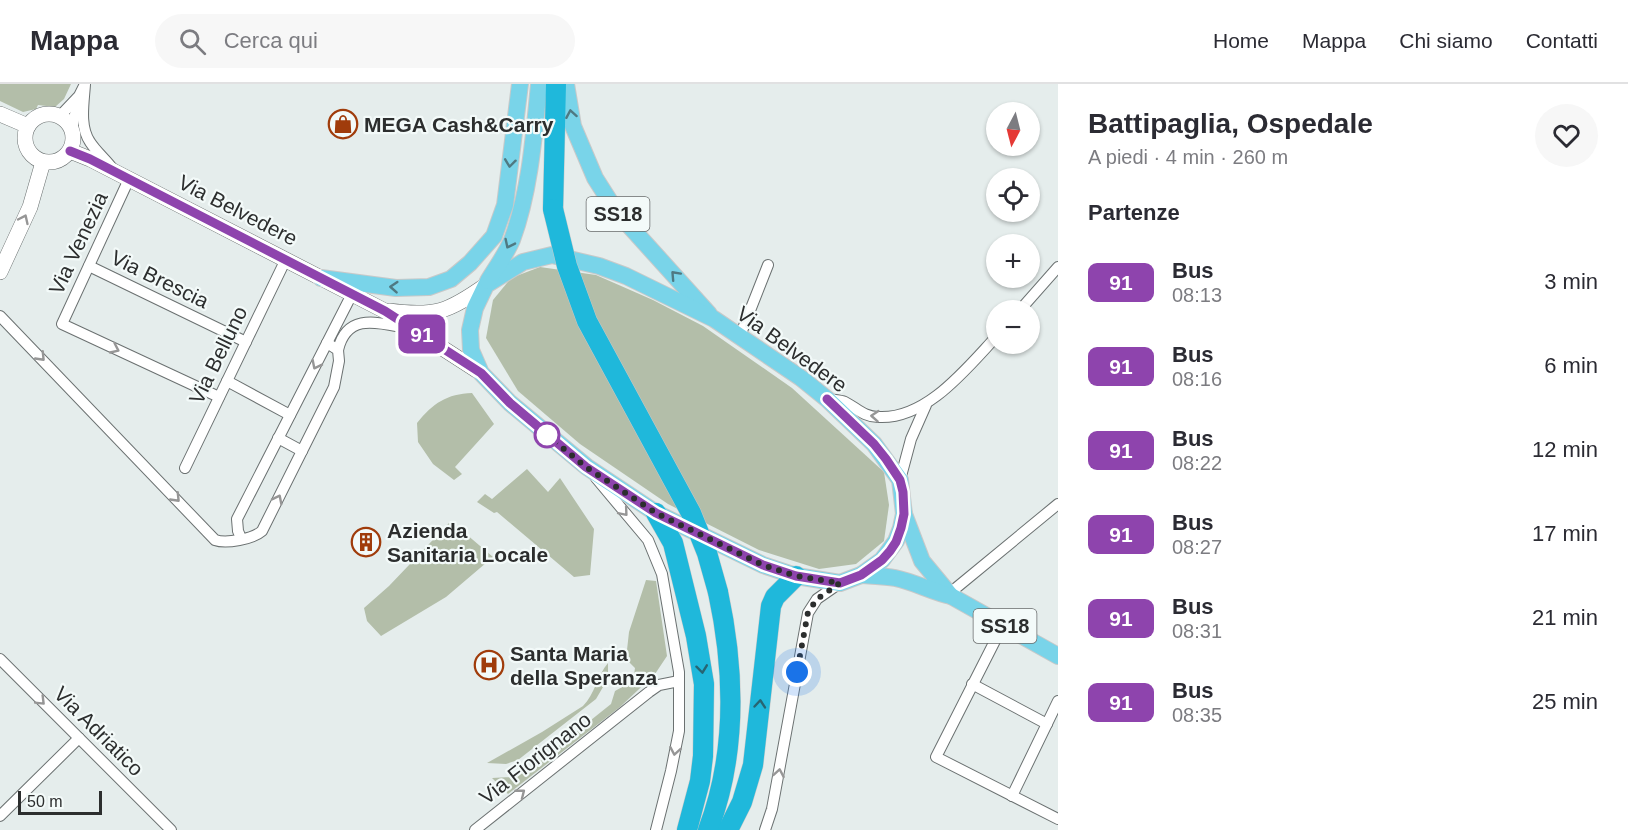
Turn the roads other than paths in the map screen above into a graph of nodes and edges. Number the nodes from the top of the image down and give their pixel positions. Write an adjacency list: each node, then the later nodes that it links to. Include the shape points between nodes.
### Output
1 (85, 84): 6 (street); 13 (street, via 88,140)
2 (520, 84): 20 (main road, one-way to 20, via 505,205 494,236 470,263 451,279 429,287 396,288)
3 (539, 84): 21 (main road, SS18, one-way to 21, via 523,207 511,243)
4 (556, 84): 67 (highway, bridge, via 553,209 567,266 587,321 691,513 718,592 730,659 731,721 723,776)
5 (566, 84): 26 (main road, SS18, one-way to 5, via 616,211 595,178 573,126)
6 (79, 96): 8 (street); 10 (street)
7 (0, 114): 9 (main road)
8 (60, 116): 9 (main road, via 41,115); 10 (main road)
9 (28, 126): 12 (main road, via 27,147)
10 (72, 130): 11 (main road)
11 (70, 151): 12 (main road, via 58,161); 13 (main road, Via Belvedere)
12 (43, 162): 19 (main road, one-way to 12, via 30,207)
13 (115, 172): 14 (main road, Via Belvedere)
14 (129, 179): 15 (main road, Via Belvedere); 17 (street, Via Venezia)
15 (285, 259): 20 (main road, Via Belvedere); 29 (street, Via Belluno)
16 (768, 265): 28 (street)
17 (89, 266): 29 (street, Via Brescia); 35 (street, Via Venezia, one-way to 35, via 63,324)
18 (1058, 267): 23 (street)
19 (0, 272)
20 (321, 278): 22 (main road, Via Belvedere)
21 (486, 285): 24 (main road, Via Belvedere, via 440,311 418,315); 26 (main road, Via Belvedere / SS18, via 523,262 552,255 626,276); 33 (main road, Via Belvedere / SS18, via 470,330 471,350)
22 (352, 294): 24 (main road, Via Belvedere); 30 (street)
23 (1029, 300)
24 (385, 311): 27 (main road, Via Belvedere)
25 (0, 315): 47 (street, one-way to 47, via 215,540 228,543)
26 (714, 319): 28 (main road, Via Belvedere / SS18)
27 (414, 330): 32 (street, via 361,323 351,327); 33 (main road, Via Belvedere)
28 (740, 336): 36 (main road, Via Belvedere / SS18)
29 (246, 342): 34 (street, Via Belluno)
30 (327, 344): 32 (street); 38 (street, one-way to 38)
31 (986, 347): 37 (street)
32 (338, 350): 40 (street, via 334,387)
33 (481, 373): 41 (main road, Via Belvedere / SS18, via 510,403)
34 (227, 381): 35 (street, Via Belluno); 38 (street)
35 (219, 397): 42 (street, Via Belluno)
36 (827, 399): 37 (street, one-way to 36, via 879,418 843,401); 43 (main road, Via Belvedere / SS18, via 874,444)
37 (926, 405): 43 (street, via 911,439)
38 (290, 415): 39 (street)
39 (278, 438): 40 (street); 47 (street, via 237,519)
40 (302, 451): 47 (street, one-way to 40, via 262,531)
41 (586, 467): 45 (main road, Via Belvedere / SS18); 55 (street, one-way to 55, via 648,540 662,574)
42 (185, 468)
43 (900, 480): 46 (main road, Via Belvedere / SS18)
44 (1058, 504): 51 (street)
45 (656, 513): 49 (main road, Via Belvedere / SS18, via 763,565); 66 (highway, one-way to 66, via 673,543 704,684 703,756)
46 (904, 514): 48 (main road, Via Belvedere / SS18, via 890,551); 51 (main road, SS18, via 922,561)
47 (242, 538)
48 (861, 575): 50 (main road, Via Belvedere / SS18); 51 (main road, SS18, via 895,578)
49 (796, 576): 50 (main road, Via Belvedere / SS18); 68 (highway, one-way to 49, via 742,802 753,765 771,606)
50 (840, 583): 69 (street, one-way to 50, via 808,612 817,599)
51 (951, 596): 52 (main road, SS18)
52 (1004, 625): 53 (main road, SS18); 56 (street)
53 (1058, 656)
54 (0, 659): 59 (street, Via Adriatico, one-way to 59)
55 (679, 676): 64 (street, Via Fiorignano, one-way to 55, via 649,692); 65 (street, one-way to 65, via 679,730)
56 (972, 684): 58 (street); 60 (street, via 936,757)
57 (1058, 701): 58 (street)
58 (1047, 724): 60 (street)
59 (79, 738): 61 (street); 63 (street, Via Adriatico)
60 (1012, 796): 62 (street)
61 (0, 816)
62 (1058, 819)
63 (171, 830)
64 (475, 830)
65 (656, 830)
66 (687, 830)
67 (708, 830)
68 (728, 830)
69 (765, 830)

